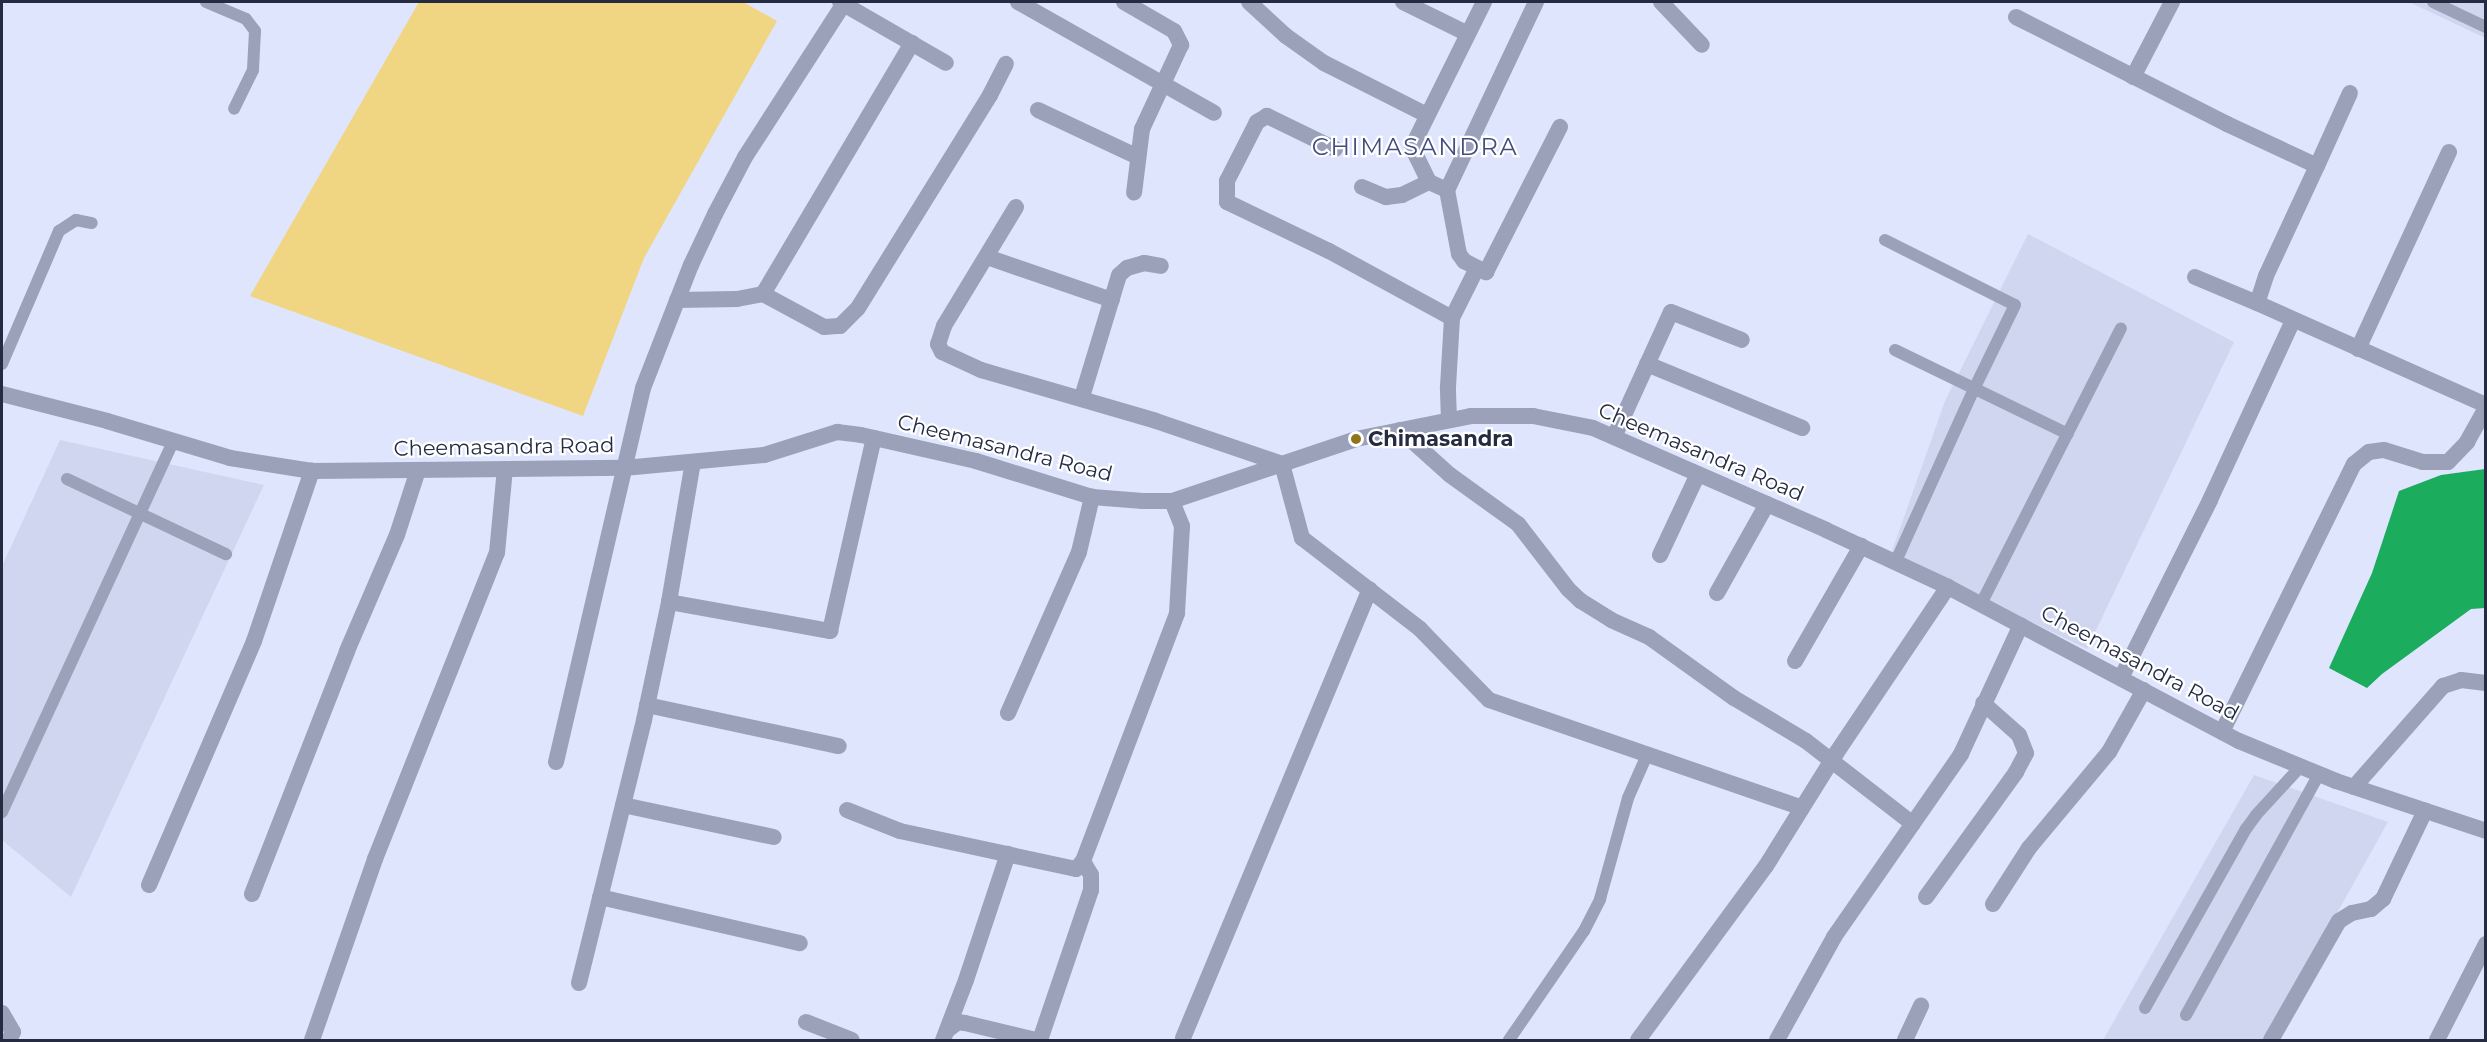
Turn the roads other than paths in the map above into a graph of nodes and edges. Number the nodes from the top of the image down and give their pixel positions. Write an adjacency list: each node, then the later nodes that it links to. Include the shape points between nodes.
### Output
1 (206, 2): 22 (lane, via 246,19 255,31 253,70)
2 (843, 2): 15 (street); 43 (street, via 745,157 700,244)
3 (1018, 2): 20 (street)
4 (1124, 2): 20 (street, via 1174,31 1181,45)
5 (1249, 2): 25 (street, via 1286,36 1324,63)
6 (1403, 2): 14 (street)
7 (1484, 2): 14 (street)
8 (1536, 2): 33 (street)
9 (1661, 2): 16 (street)
10 (2172, 2): 19 (street)
11 (2433, 2): 13 (lane)
12 (2016, 16): 19 (street)
13 (2486, 27)
14 (1468, 34): 25 (street)
15 (912, 43): 17 (street); 42 (street)
16 (1702, 45)
17 (946, 63)
18 (1006, 64): 42 (street, via 858,308 840,326 824,327)
19 (2133, 77): 30 (street)
20 (1162, 85): 24 (street); 29 (street, via 1142,129)
21 (2350, 93): 30 (street)
22 (234, 109)
23 (1038, 110): 29 (street)
24 (1214, 113)
25 (1427, 116): 31 (street, via 1412,147)
26 (1560, 127): 40 (street, via 1486,272)
27 (1335, 149): 46 (street, via 1267,116 1257,122 1227,182 1227,202 1319,246)
28 (2449, 152): 50 (street)
29 (1138, 157): 34 (street)
30 (2317, 166): 45 (street)
31 (1430, 182): 32 (street, via 1402,195 1386,197); 33 (street)
32 (1362, 187)
33 (1447, 190): 40 (street, via 1459,254)
34 (1134, 193)
35 (1016, 207): 38 (street)
36 (92, 223): 53 (lane, via 76,220 59,231)
37 (1885, 240): 54 (lane, via 2015,305)
38 (987, 256): 44 (street); 56 (street, via 944,326 938,344 942,352 981,370)
39 (1161, 266): 44 (street, via 1144,263 1127,268 1119,275)
40 (1477, 268): 46 (street)
41 (2195, 277): 45 (street)
42 (763, 294): 43 (street, via 737,299)
43 (677, 300): 67 (street, via 644,388)
44 (1112, 300): 56 (street)
45 (2257, 303): 47 (street)
46 (1452, 318): 58 (street)
47 (2293, 320): 50 (street); 88 (street)
48 (2121, 328): 61 (lane)
49 (1742, 340): 52 (street, via 1671,312)
50 (2358, 349): 57 (street)
51 (1895, 350): 54 (lane)
52 (1647, 363): 59 (street); 62 (street)
53 (2, 364)
54 (1974, 389): 61 (lane); 80 (lane)
55 (2, 394): 64 (street, Cheemasandra Road)
56 (1082, 398): 66 (street)
57 (2486, 406): 94 (street, via 2467,442 2448,462 2423,462 2384,450 2369,452 2354,464)
58 (1449, 420): 60 (street, Cheemasandra Road); 62 (street, Cheemasandra Road, via 1533,416 1593,428)
59 (1802, 428)
60 (1400, 430): 66 (street, Cheemasandra Road, via 1356,439); 97 (street, via 1450,475 1518,524 1581,601 1649,637 1734,698)
61 (2068, 434): 85 (lane)
62 (1614, 437): 71 (street, Cheemasandra Road)
63 (874, 438): 65 (street, Cheemasandra Road, via 837,432 764,455); 73 (street, Cheemasandra Road, via 987,464); 84 (street, via 830,631)
64 (172, 442): 70 (street, Cheemasandra Road, via 253,463); 76 (lane)
65 (693, 462): 67 (street, Cheemasandra Road); 84 (street)
66 (1282, 464): 74 (street, Cheemasandra Road); 82 (street, via 1302,538)
67 (624, 468): 68 (street, Cheemasandra Road); 98 (street)
68 (505, 469): 69 (street, Cheemasandra Road); 128 (street, via 497,553 375,859)
69 (418, 470): 70 (street, Cheemasandra Road); 113 (street, via 397,535 346,651)
70 (312, 471): 112 (street, via 254,641)
71 (1698, 474): 75 (street, Cheemasandra Road); 79 (street)
72 (67, 479): 76 (lane)
73 (1092, 497): 74 (street, Cheemasandra Road); 93 (street, via 1079,552)
74 (1172, 501): 111 (street, via 1182,526 1177,612)
75 (1767, 504): 77 (street, Cheemasandra Road); 83 (street)
76 (140, 513): 78 (lane); 106 (lane)
77 (1861, 546): 80 (street, Cheemasandra Road); 87 (street)
78 (226, 554)
79 (1660, 555)
80 (1895, 562): 81 (street, Cheemasandra Road)
81 (1948, 587): 85 (street, Cheemasandra Road); 97 (street)
82 (1370, 589): 96 (street, via 1439,646 1489,700); 126 (street)
83 (1717, 594)
84 (669, 602): 92 (street)
85 (1981, 604): 86 (street, Cheemasandra Road)
86 (2021, 625): 88 (street, Cheemasandra Road); 91 (street)
87 (1795, 661)
88 (2121, 678): 90 (street, Cheemasandra Road)
89 (2486, 684): 101 (street, via 2461,680 2443,686)
90 (2144, 690): 94 (street, Cheemasandra Road); 116 (street, via 2109,752 2029,849)
91 (1983, 703): 107 (street, via 1961,754); 115 (street, via 2019,735 2026,753)
92 (647, 705): 95 (street); 102 (street)
93 (1008, 713)
94 (2222, 732): 99 (street, Cheemasandra Road)
95 (839, 746)
96 (1647, 755): 103 (street); 131 (lane, via 1628,798 1600,899 1591,918)
97 (1833, 759): 103 (street); 107 (street)
98 (556, 762)
99 (2301, 766): 100 (street, Cheemasandra Road); 121 (lane, via 2246,829)
100 (2319, 774): 101 (street, Cheemasandra Road); 123 (lane)
101 (2354, 787): 105 (street, Cheemasandra Road)
102 (623, 805): 109 (street); 114 (street)
103 (1802, 808): 132 (street, via 1766,866)
104 (847, 810): 110 (street, via 900,831)
105 (2426, 811): 108 (street, Cheemasandra Road); 135 (street, via 2383,899 2371,909 2339,921)
106 (2, 812)
107 (1913, 824): 133 (street, via 1834,937)
108 (2486, 831)
109 (774, 837)
110 (1008, 854): 111 (street, via 1076,869); 125 (street)
111 (1083, 861): 130 (street, via 1091,875 1091,890)
112 (149, 885)
113 (252, 894)
114 (600, 897): 117 (street); 119 (street)
115 (1926, 897)
116 (1994, 904)
117 (800, 943)
118 (2486, 944): 136 (street)
119 (579, 982)
120 (1921, 1005): 134 (street)
121 (2145, 1008)
122 (2, 1013): 127 (street, via 13,1032)
123 (2186, 1015)
124 (806, 1022): 129 (street)
125 (946, 1035): 130 (street, via 958,1022)
126 (1183, 1038)
127 (9, 1041)
128 (312, 1041)
129 (852, 1041)
130 (1038, 1041)
131 (1509, 1041)
132 (1638, 1041)
133 (1777, 1041)
134 (1905, 1041)
135 (2271, 1041)
136 (2437, 1041)

